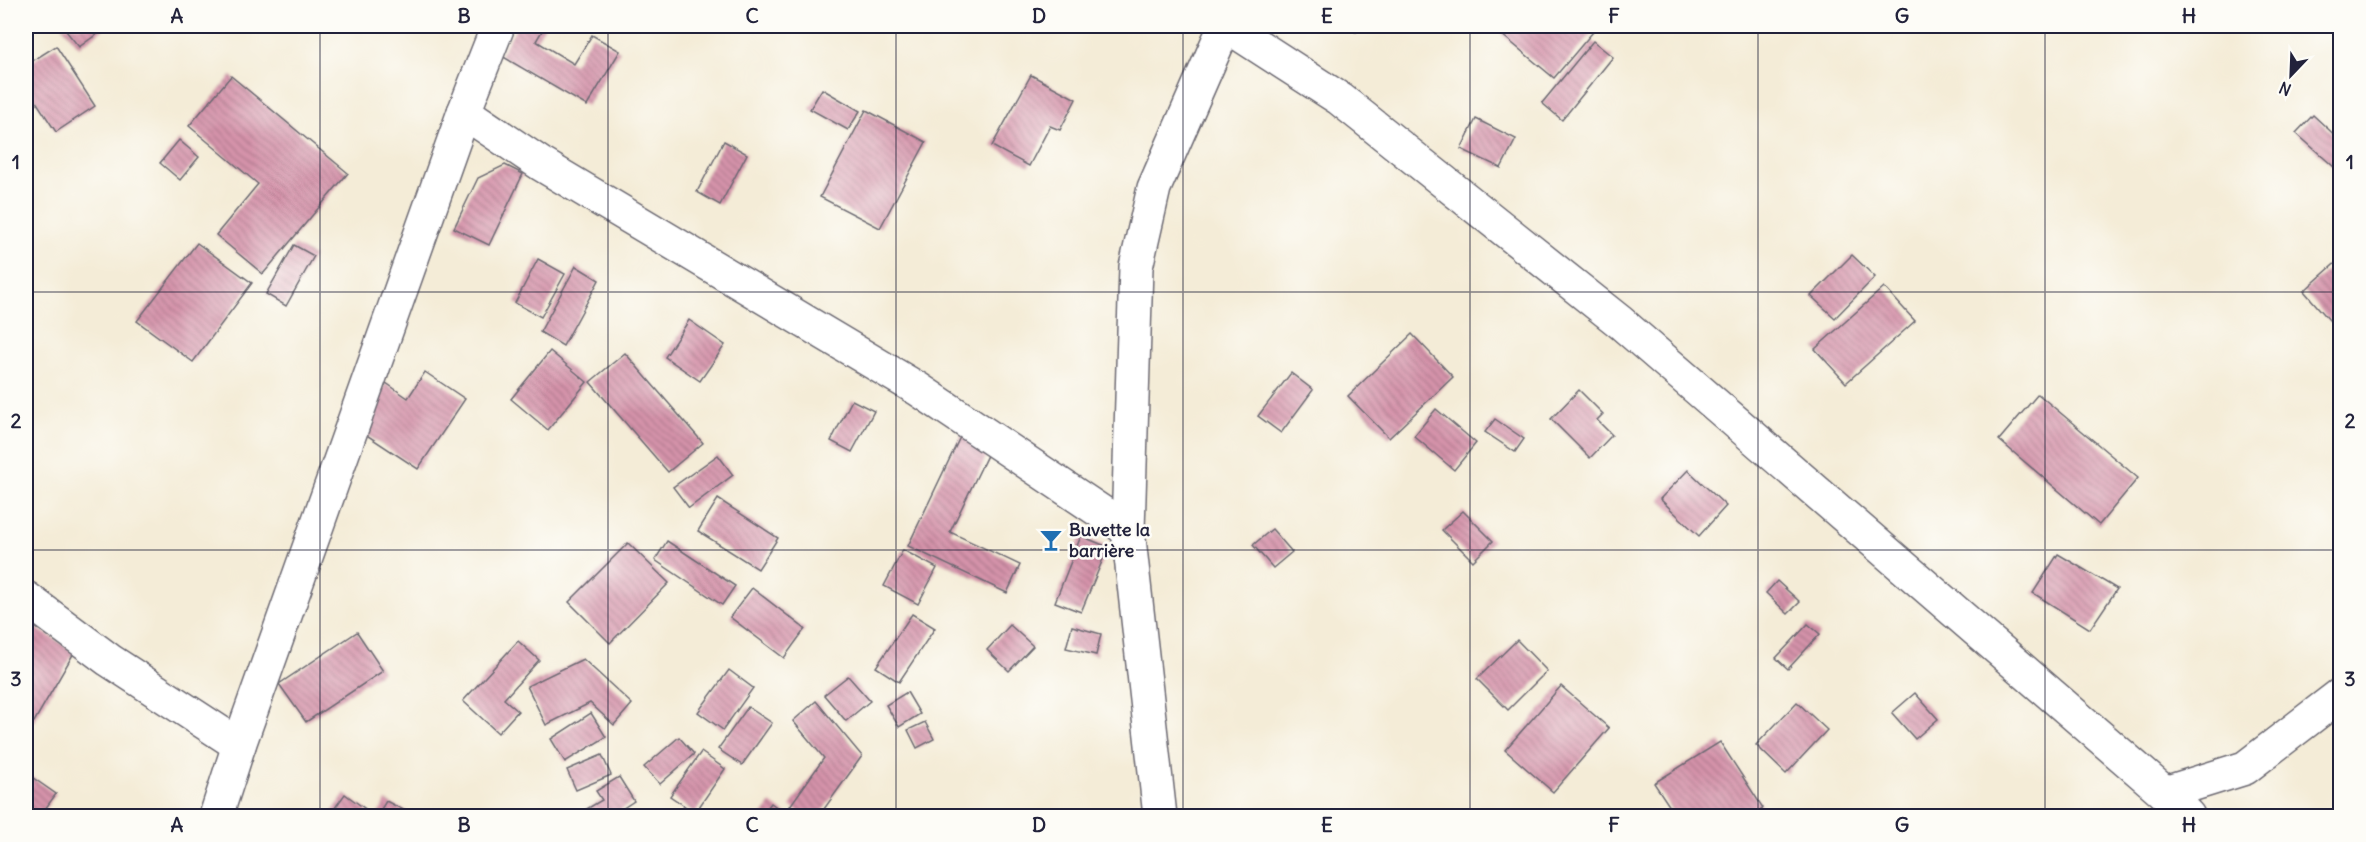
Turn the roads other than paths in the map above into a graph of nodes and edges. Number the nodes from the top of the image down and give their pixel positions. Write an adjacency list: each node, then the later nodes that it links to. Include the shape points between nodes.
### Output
1 (498, 26): 3 (street)
2 (1226, 26): 4 (street, via 1154,188 1136,267); 8 (street, via 1340,99 1620,322)
3 (464, 112): 4 (street, via 541,164 918,389); 7 (street)
4 (1128, 530): 10 (street)
5 (26, 598): 7 (street, via 109,660)
6 (2340, 695): 8 (street, via 2245,768)
7 (239, 745): 9 (street)
8 (2165, 793): 11 (street)
9 (216, 816)
10 (1160, 816)
11 (2188, 816)

